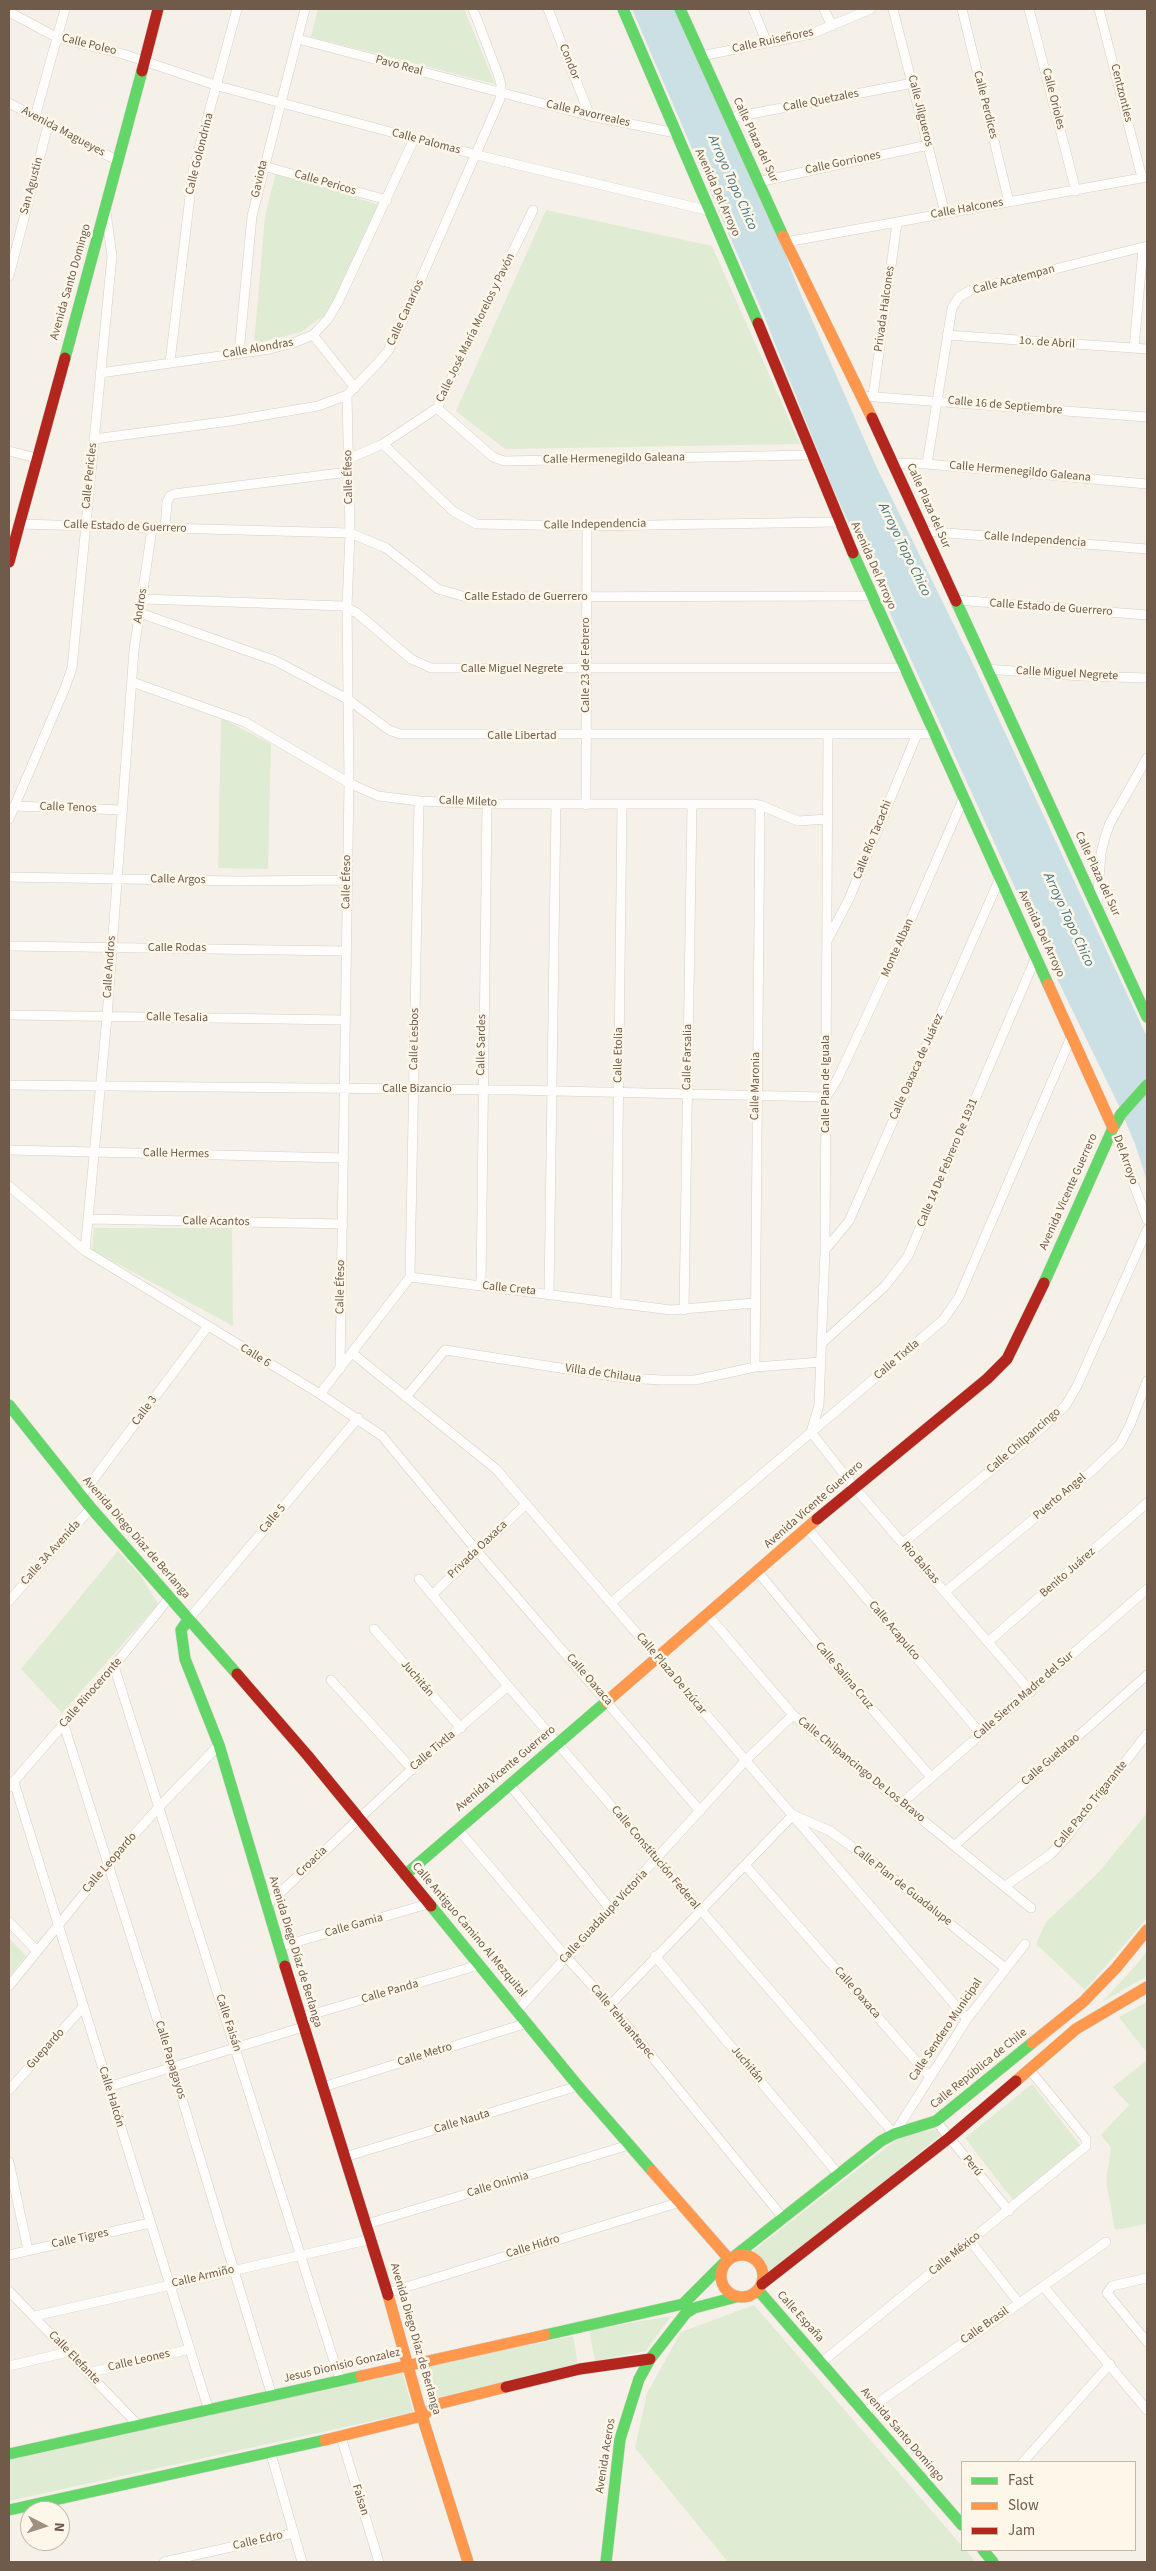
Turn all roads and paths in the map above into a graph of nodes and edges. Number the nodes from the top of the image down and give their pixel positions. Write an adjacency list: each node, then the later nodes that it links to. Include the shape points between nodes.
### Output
1 (65, 9): 18 (street)
2 (158, 9): 22 (street, Avenida Santo Domingo)
3 (237, 9): 24 (street, Calle Golondrina)
4 (306, 9): 19 (street, Gaviota)
5 (473, 9): 25 (street, via 493,57)
6 (548, 9): 28 (street, Condor)
7 (623, 9): 32 (street, Avenida Del Arroyo)
8 (680, 9): 21 (street, Calle Plaza del Sur)
9 (753, 9): 20 (street)
10 (824, 9): 17 (street)
11 (871, 9): 17 (street, Calle Ruiseñores)
12 (893, 9): 23 (street, Calle Jilgueros)
13 (962, 9): 42 (street, Calle Perdices)
14 (1029, 9): 40 (street, Calle Orioles)
15 (1099, 9): 38 (street, Centzontles)
16 (9, 12): 18 (street, Calle Poleo)
17 (832, 26): 20 (street, Calle Ruiseñores)
18 (58, 38): 22 (street, Calle Poleo); 29 (street)
19 (298, 39): 25 (street, Pavo Real); 27 (street, Gaviota)
20 (767, 43): 21 (street, Calle Ruiseñores)
21 (701, 56): 30 (street, Calle Plaza del Sur)
22 (144, 62): 24 (street, Calle Palomas); 36 (street, Avenida Santo Domingo)
23 (913, 83): 30 (street, Calle Quetzales); 34 (street, Calle Jilgueros)
24 (218, 86): 27 (street, Calle Palomas); 56 (street, Calle Golondrina, via 188,199)
25 (501, 93): 28 (street, Calle Pavorreales); 35 (street, Calle Canarios)
26 (9, 103): 29 (street, Avenida Magueyes)
27 (280, 103): 33 (street, Calle Palomas); 37 (street, Gaviota)
28 (590, 116): 32 (street, Calle Pavorreales)
29 (35, 117): 31 (street, Avenida Magueyes)
30 (729, 118): 39 (street, Calle Plaza del Sur)
31 (48, 124): 36 (street, Avenida Magueyes); 50 (street, San Agustin)
32 (676, 133): 45 (street, Avenida Del Arroyo)
33 (414, 139): 35 (street, Calle Palomas); 41 (street, Calle Alondras)
34 (928, 146): 39 (street, Calle Gorriones); 46 (street, Calle Jilgueros)
35 (477, 155): 45 (street, Calle Palomas); 58 (street, Calle Canarios, via 388,351)
36 (118, 162): 43 (street, Avenida Santo Domingo)
37 (263, 166): 41 (street, Calle Pericos); 55 (street, Gaviota, via 247,249)
38 (1145, 178): 40 (street, Calle Halcones)
39 (758, 182): 48 (street, Calle Plaza del Sur)
40 (1076, 191): 42 (street, Calle Halcones)
41 (387, 200): 51 (street, Calle Alondras, via 338,302)
42 (1009, 202): 46 (street, Calle Halcones)
43 (106, 210): 57 (street, Calle Pericles, via 112,256); 68 (street, Avenida Santo Domingo)
44 (533, 210): 62 (street, Calle José María Morelos y Pavón)
45 (710, 211): 67 (street, Avenida Del Arroyo, via 786,389)
46 (945, 213): 47 (street, Calle Halcones)
47 (897, 223): 48 (street, Calle Halcones); 60 (street, Privada Halcones)
48 (786, 242): 60 (street, Calle Plaza del Sur)
49 (1145, 247): 52 (street, Calle Acatempan, via 971,290 952,308); 53 (street)
50 (9, 276)
51 (313, 335): 55 (street, Calle Alondras, via 293,343); 58 (street)
52 (947, 335): 53 (street, 1o. de Abril); 61 (street, Calle Acatempan)
53 (1134, 348): 54 (street, 1o. de Abril)
54 (1147, 349)
55 (239, 353): 56 (street, Calle Alondras)
56 (170, 362): 57 (street, Calle Alondras)
57 (100, 373): 64 (street, Calle Pericles)
58 (355, 388): 59 (street, Calle Canarios)
59 (347, 395): 64 (street, Calle Canarios, via 334,402 288,412); 69 (street, Calle Éfeso)
60 (867, 396): 61 (street, Calle 16 de Septiembre); 70 (street, Calle Plaza del Sur)
61 (936, 401): 63 (street, Calle 16 de Septiembre); 71 (street, Calle Acatempan)
62 (437, 408): 65 (street, Calle José María Morelos y Pavón); 67 (street, Calle Hermenegildo Galeana, via 493,457 504,460)
63 (1147, 417)
64 (94, 439): 76 (street, Calle Pericles)
65 (383, 444): 69 (street, Calle José María Morelos y Pavón); 77 (street, Calle Independencia, via 465,520 490,526)
66 (9, 451): 68 (street)
67 (810, 455): 74 (street, Avenida Del Arroyo)
68 (36, 458): 75 (street, Avenida Santo Domingo)
69 (348, 459): 72 (street, Calle Éfeso)
70 (893, 463): 71 (street, Calle Hermenegildo Galeana); 80 (street, Calle Plaza del Sur)
71 (927, 464): 73 (street, Calle Hermenegildo Galeana)
72 (348, 472): 79 (street, via 174,494 166,502); 81 (street, Calle Éfeso)
73 (1147, 484)
74 (839, 522): 77 (street, Calle Independencia); 84 (street, Avenida Del Arroyo)
75 (19, 524): 76 (street, Calle Estado de Guerrero); 83 (street, Avenida Santo Domingo)
76 (85, 526): 78 (street, Calle Estado de Guerrero); 111 (street, Calle Pericles, via 72,668)
77 (587, 526): 85 (street, Calle 23 de Febrero)
78 (152, 529): 79 (street, Calle Estado de Guerrero); 86 (street, Andros)
79 (165, 529): 81 (street, Calle Estado de Guerrero)
80 (923, 532): 82 (street, Calle Independencia); 87 (street, Calle Plaza del Sur)
81 (350, 533): 85 (street, Calle Estado de Guerrero, via 386,548 428,583 455,596); 88 (street, Calle Éfeso)
82 (1147, 549)
83 (9, 562)
84 (871, 596): 85 (street, Calle Estado de Guerrero); 92 (street, Avenida Del Arroyo)
85 (586, 597): 91 (street, Calle 23 de Febrero)
86 (143, 599): 88 (street); 89 (street, Andros)
87 (956, 600): 90 (street, Calle Estado de Guerrero); 93 (street, Calle Plaza del Sur)
88 (347, 607): 91 (street, Calle Miguel Negrete, via 411,659 431,668); 96 (street, Calle Éfeso)
89 (140, 613): 95 (street, Andros); 96 (street, Calle Libertad, via 276,661)
90 (1147, 614)
91 (585, 668): 92 (street, Calle Miguel Negrete); 100 (street, Calle 23 de Febrero)
92 (904, 668): 99 (street, Avenida Del Arroyo)
93 (986, 669): 94 (street, Calle Miguel Negrete); 119 (street, Calle Plaza del Sur)
94 (1147, 678)
95 (132, 682): 102 (street, Calle Mileto, via 245,722); 112 (street, Calle Andros)
96 (349, 700): 100 (street, Calle Libertad, via 389,730 400,734); 102 (street, Calle Éfeso)
97 (828, 734): 98 (street, Calle Libertad); 100 (street, Calle Libertad); 114 (street, Calle Plan de Iguala)
98 (917, 734): 99 (street, Calle Libertad); 120 (street, Calle Río Tacachi)
99 (934, 734): 103 (street, Avenida Del Arroyo)
100 (586, 736): 107 (street, Calle 23 de Febrero)
101 (1147, 758): 119 (street, via 1105,837)
102 (349, 783): 104 (street, Calle Mileto, via 378,796); 118 (street, Calle Éfeso)
103 (964, 797): 117 (street, Avenida Del Arroyo); 140 (street, Monte Alban, via 897,951)
104 (419, 801): 105 (street, Calle Mileto); 133 (street, Calle Lesbos)
105 (487, 804): 106 (street, Calle Mileto); 135 (street, Calle Sardes)
106 (556, 804): 107 (street, Calle Mileto); 136 (street)
107 (586, 805): 108 (street, Calle Mileto)
108 (622, 805): 109 (street, Calle Mileto); 137 (street, Calle Etolia)
109 (692, 805): 110 (street, Calle Mileto); 138 (street, Calle Farsalia)
110 (760, 805): 114 (street, Calle Mileto, via 798,821); 139 (street, Calle Maronia)
111 (14, 806): 112 (street, Calle Tenos); 113 (street, Calle Pericles)
112 (123, 810): 116 (street, Calle Andros)
113 (9, 819)
114 (827, 819): 120 (street, Calle Plan de Iguala)
115 (9, 877): 116 (street, Calle Argos)
116 (116, 878): 118 (street, Calle Argos); 122 (street, Calle Andros)
117 (1000, 878): 124 (street, Avenida Del Arroyo); 150 (street, Calle Oaxaca de Juárez, via 852,1214)
118 (347, 880): 123 (street, Calle Éfeso)
119 (1097, 907): 127 (street, Calle Plaza del Sur)
120 (826, 944): 140 (street, Calle Plan de Iguala)
121 (9, 946): 122 (street, Calle Rodas)
122 (111, 948): 123 (street, Calle Rodas); 126 (street, Calle Andros)
123 (345, 951): 128 (street, Calle Éfeso)
124 (1036, 957): 129 (street, Avenida Del Arroyo); 159 (street, Calle 14 De Febrero De 1931, via 908,1256 885,1286)
125 (9, 1015): 126 (street, Calle Tesalia)
126 (107, 1017): 128 (street, Calle Tesalia); 131 (street, Calle Andros)
127 (1147, 1017)
128 (344, 1020): 134 (street, Calle Éfeso)
129 (1072, 1035): 141 (street, Avenida Del Arroyo); 169 (street, Calle Tixtla, via 959,1297 926,1337)
130 (9, 1085): 131 (street, Calle Bizancio)
131 (101, 1085): 134 (street, Calle Bizancio); 143 (street, Calle Andros)
132 (1147, 1086): 141 (street, Avenida Vicente Guerrero, via 1121,1114)
133 (414, 1088): 134 (street, Calle Bizancio); 135 (street, Calle Bizancio); 152 (street, Calle Lesbos)
134 (344, 1089): 144 (street, Calle Éfeso)
135 (482, 1090): 136 (street, Calle Bizancio); 153 (street, Calle Sardes)
136 (551, 1090): 137 (street, Calle Bizancio); 154 (street)
137 (619, 1091): 138 (street, Calle Bizancio); 156 (street, Calle Etolia)
138 (687, 1093): 139 (street, Calle Bizancio); 157 (street, Calle Farsalia)
139 (756, 1095): 140 (street, Calle Bizancio); 155 (street, Calle Maronia)
140 (826, 1097): 150 (street, Calle Plan de Iguala)
141 (1113, 1128): 147 (street, Del Arroyo); 170 (street, Avenida Vicente Guerrero, via 1007,1359 987,1379)
142 (9, 1150): 143 (street, Calle Hermes)
143 (95, 1152): 144 (street, Calle Hermes); 146 (street, Calle Andros)
144 (344, 1158): 148 (street, Calle Éfeso)
145 (9, 1186): 151 (street, Calle 6)
146 (89, 1219): 148 (street, Calle Acantos); 151 (street, Calle Andros)
147 (1147, 1220)
148 (342, 1224): 163 (street, Calle Éfeso)
149 (1147, 1230): 176 (street, Calle Chilpancingo, via 1066,1405)
150 (826, 1250): 159 (street, Calle Plan de Iguala)
151 (85, 1251): 158 (street, Calle 6)
152 (410, 1278): 153 (street, Calle Creta); 160 (street)
153 (481, 1286): 154 (street, Calle Creta)
154 (549, 1294): 156 (street, Calle Creta)
155 (755, 1303): 157 (street, Calle Creta); 162 (street, Calle Maronia)
156 (616, 1304): 157 (street, Calle Creta)
157 (684, 1310)
158 (208, 1326): 165 (street, Calle 6); 171 (street, Calle 3)
159 (822, 1343): 161 (street, Calle Plan de Iguala)
160 (352, 1353): 163 (street); 166 (street, Calle Plaza De Izúcar)
161 (821, 1362): 162 (street, Villa de Chilaua); 169 (street, Calle Plan de Iguala, via 819,1405)
162 (755, 1367): 166 (street, Villa de Chilaua, via 695,1380 624,1378 445,1350)
163 (340, 1369): 165 (street)
164 (1147, 1381): 181 (street, Puerto Angel, via 1120,1444)
165 (320, 1394): 168 (street, Calle 6)
166 (406, 1397): 173 (street, Calle Plaza De Izúcar, via 485,1459)
167 (9, 1405): 171 (street, Avenida Diego Díaz de Berlanga)
168 (358, 1418): 177 (street, Calle 6, via 382,1436); 187 (street, Calle 5)
169 (811, 1432): 170 (street, Rio Balsas); 185 (street, Calle Tixtla)
170 (854, 1487): 175 (street, Avenida Vicente Guerrero); 176 (street, Rio Balsas)
171 (82, 1496): 174 (street, Avenida Diego Díaz de Berlanga)
172 (1147, 1504): 189 (street, Benito Juárez)
173 (525, 1505): 177 (street, Privada Oaxaca); 185 (street, Calle Plaza De Izúcar)
174 (91, 1508): 183 (street, Avenida Diego Díaz de Berlanga); 184 (street, Calle 3A Avenida)
175 (807, 1528): 178 (street, Avenida Vicente Guerrero); 200 (street, Calle Acapulco)
176 (903, 1543): 181 (street, Rio Balsas)
177 (477, 1551): 182 (street, Privada Oaxaca); 196 (street, Calle Oaxaca)
178 (758, 1572): 186 (street, Avenida Vicente Guerrero); 206 (street, Calle Salina Cruz)
179 (418, 1579): 182 (street, Calle Constitución Federal)
180 (1147, 1589): 195 (street, Calle Sierra Madre del Sur)
181 (945, 1592): 189 (street, Rio Balsas)
182 (432, 1595): 194 (street, Calle Constitución Federal)
183 (170, 1598): 187 (street, Avenida Diego Díaz de Berlanga); 191 (street, Calle Rinoceronte)
184 (9, 1599)
185 (612, 1602): 190 (street, Calle Plaza De Izúcar)
186 (708, 1615): 190 (street, Avenida Vicente Guerrero); 197 (street, Calle Chilpancingo De Los Bravo)
187 (188, 1620): 203 (street, Avenida Diego Díaz de Berlanga, via 181,1630 185,1658); 213 (street, Calle Antiguo Camino Al Mezquital, via 274,1715)
188 (374, 1629): 199 (street, Juchitán)
189 (988, 1642): 195 (street, Rio Balsas)
190 (657, 1659): 196 (street, Avenida Vicente Guerrero); 204 (street, Calle Plaza De Izúcar)
191 (114, 1666): 198 (street, Calle Rinoceronte); 210 (street, Calle Faisán)
192 (1147, 1675): 215 (street, Calle Guelatao)
193 (332, 1680): 205 (street)
194 (508, 1686): 199 (street, Calle Tixtla); 202 (street, Calle Constitución Federal)
195 (1031, 1692): 200 (street, Calle Sierra Madre del Sur)
196 (607, 1701): 202 (street, Avenida Vicente Guerrero); 211 (street, Calle Oaxaca)
197 (794, 1715): 204 (street, Calle Guadalupe Victoria); 209 (street, Calle Chilpancingo De Los Bravo)
198 (64, 1725): 207 (street, Calle Rinoceronte); 217 (street, Calle Papagayos)
199 (460, 1728): 205 (street, Calle Tixtla)
200 (981, 1734): 206 (street, Calle Sierra Madre del Sur)
201 (1147, 1734): 220 (street, Calle Pacto Trigarante, via 1051,1854)
202 (558, 1743): 208 (street, Avenida Vicente Guerrero); 216 (street, Calle Constitución Federal)
203 (219, 1745): 210 (street, Calle Leopardo); 222 (street, Avenida Diego Díaz de Berlanga)
204 (746, 1760): 211 (street, Calle Guadalupe Victoria); 212 (street, Calle Plaza De Izúcar)
205 (412, 1768): 213 (street, Calle Tixtla)
206 (932, 1777): 209 (street, Calle Sierra Madre del Sur)
207 (11, 1784): 227 (street, Calle Halcón)
208 (509, 1784): 214 (street, Avenida Vicente Guerrero); 224 (street)
209 (902, 1803): 215 (street, Calle Chilpancingo De Los Bravo)
210 (158, 1808): 217 (street, Calle Leopardo); 244 (street, Calle Faisán)
211 (700, 1811): 216 (street, Calle Guadalupe Victoria)
212 (792, 1815): 218 (street); 235 (street, Calle Plan de Guadalupe, via 830,1831 869,1859); 241 (street, Calle Plaza De Izúcar)
213 (358, 1817): 219 (street, Calle Antiguo Camino Al Mezquital); 222 (street, Croacia)
214 (458, 1828): 219 (street, Avenida Vicente Guerrero); 233 (street, Calle Tehuantepec)
215 (954, 1845): 220 (street, Calle Chilpancingo De Los Bravo)
216 (657, 1859): 224 (street, Calle Guadalupe Victoria); 225 (street, Calle Constitución Federal)
217 (108, 1864): 227 (street, Calle Leopardo); 245 (street, Calle Papagayos)
218 (744, 1865): 225 (street); 247 (street, Calle Oaxaca)
219 (406, 1875): 221 (street, Calle Antiguo Camino Al Mezquital)
220 (1005, 1886): 223 (street, Calle Chilpancingo De Los Bravo)
221 (428, 1904): 230 (street, Calle Gamia); 234 (street, Calle Antiguo Camino Al Mezquital)
222 (266, 1906): 230 (street, Avenida Diego Díaz de Berlanga)
223 (1031, 1908)
224 (611, 1910): 233 (street, Calle Guadalupe Victoria)
225 (699, 1910): 232 (street); 253 (street, Calle Constitución Federal)
226 (9, 1922): 231 (street)
227 (58, 1925): 231 (street, Calle Leopardo); 239 (street, Calle Halcón)
228 (1147, 1930): 252 (street, Calle República de Chile, via 1083,2002)
229 (1025, 1944): 235 (street, Calle Sendero Municipal)
230 (279, 1947): 242 (street, Avenida Diego Díaz de Berlanga)
231 (37, 1951): 236 (street, Calle Leopardo)
232 (654, 1956): 238 (street); 258 (street, Juchitán)
233 (567, 1958): 238 (street, Calle Tehuantepec); 240 (street, Calle Guadalupe Victoria)
234 (480, 1965): 240 (street, Calle Antiguo Camino Al Mezquital); 242 (street, Calle Panda)
235 (1005, 1968): 241 (street, Calle Sendero Municipal)
236 (9, 1986)
237 (1147, 1988): 246 (street, via 1090,2019)
238 (610, 2005): 261 (street, Calle Tehuantepec)
239 (83, 2007): 249 (street, Calle Halcón); 251 (street, Guepardo)
240 (517, 2010): 243 (street, Calle Antiguo Camino Al Mezquital)
241 (967, 2019): 247 (street, Calle Sendero Municipal)
242 (302, 2022): 244 (street, Calle Panda); 250 (street, Avenida Diego Díaz de Berlanga)
243 (527, 2023): 248 (street, Calle Antiguo Camino Al Mezquital); 250 (street, Calle Metro)
244 (236, 2048): 245 (street, Calle Panda); 269 (street, Calle Faisán)
245 (173, 2069): 249 (street, Calle Panda); 271 (street, Calle Papagayos)
246 (1029, 2069): 254 (street); 260 (street, Calle México, via 1087,2144)
247 (930, 2077): 253 (street, Calle Sendero Municipal)
248 (578, 2086): 255 (street, Calle Antiguo Camino Al Mezquital); 256 (street, Calle Nauta)
249 (108, 2087): 262 (street, Calle Halcón)
250 (323, 2088): 256 (street, Avenida Diego Díaz de Berlanga)
251 (9, 2090)
252 (936, 2121): 253 (street, Calle República de Chile); 254 (street, Perú)
253 (894, 2134): 258 (street, Calle República de Chile)
254 (949, 2138): 260 (street, Perú); 275 (street)
255 (629, 2145): 259 (street, Calle Antiguo Camino Al Mezquital); 263 (street, Calle Onimia)
256 (345, 2157): 263 (street, Avenida Diego Díaz de Berlanga)
257 (9, 2162): 267 (street)
258 (839, 2175): 261 (street, Calle República de Chile)
259 (680, 2202): 270 (street, Calle Antiguo Camino Al Mezquital); 277 (street, Calle Hidro)
260 (1009, 2210): 265 (street, Calle México)
261 (784, 2219): 270 (street, Calle República de Chile)
262 (150, 2223): 267 (street, Calle Tigres); 273 (street, Calle Halcón)
263 (367, 2224): 264 (street, Avenida Diego Díaz de Berlanga)
264 (372, 2239): 269 (street, Calle Armiño); 277 (street, Avenida Diego Díaz de Berlanga)
265 (971, 2242): 279 (street); 286 (street, Calle México)
266 (1106, 2242): 274 (street, Calle Brasil)
267 (28, 2250): 268 (street, Calle Tigres)
268 (9, 2255)
269 (299, 2256): 271 (street, Calle Armiño); 291 (street, Calle Faisán)
270 (730, 2259): 275 (street, via 743,2255 756,2260 762,2272); 278 (street, via 720,2280 726,2291); 280 (street)
271 (234, 2270): 273 (street, Calle Armiño); 292 (street, Calle Papagayos)
272 (1147, 2278): 282 (street, via 1112,2286 1107,2293)
273 (170, 2284): 281 (street, Calle Armiño); 283 (street, Calle Halcón)
274 (1043, 2286): 279 (street, Calle Brasil); 288 (street)
275 (760, 2287): 278 (street, via 748,2297); 286 (street, Calle España)
276 (9, 2291): 281 (street, Calle Elefante)
277 (387, 2293): 287 (street, Avenida Diego Díaz de Berlanga)
278 (736, 2297): 280 (street)
279 (1019, 2302): 295 (street, Calle Brasil)
280 (684, 2308): 285 (street); 287 (street, Jesus Dionisio Gonzalez)
281 (34, 2316): 284 (street, Calle Elefante)
282 (1147, 2342)
283 (190, 2349): 290 (street, Calle Leones); 294 (street, Calle Halcón)
284 (68, 2352): 289 (street); 290 (street, Calle Elefante)
285 (650, 2359): 296 (street, via 580,2369 438,2404); 310 (street, Avenida Aceros, via 630,2402 620,2439)
286 (822, 2362): 295 (street, Avenida Santo Domingo)
287 (408, 2364): 291 (street, Jesus Dionisio Gonzalez); 296 (street, Avenida Diego Díaz de Berlanga)
288 (1110, 2364): 293 (street); 301 (street)
289 (9, 2366)
290 (88, 2373): 297 (street, Calle Elefante)
291 (340, 2380): 292 (street, Jesus Dionisio Gonzalez)
292 (272, 2396): 294 (street, Jesus Dionisio Gonzalez)
293 (1147, 2410)
294 (209, 2411): 297 (street, Jesus Dionisio Gonzalez)
295 (865, 2412): 303 (street, Avenida Santo Domingo)
296 (422, 2416): 298 (street); 309 (street, Avenida Diego Díaz de Berlanga)
297 (139, 2426): 299 (street, Jesus Dionisio Gonzalez)
298 (340, 2437): 300 (street); 308 (street, Faisan)
299 (9, 2454)
300 (271, 2454): 302 (street); 304 (street)
301 (1024, 2461)
302 (9, 2510)
303 (961, 2524)
304 (294, 2533): 306 (street, Calle Edro); 307 (street)
305 (984, 2551): 311 (street)
306 (164, 2562)
307 (302, 2562)
308 (379, 2562)
309 (468, 2562)
310 (606, 2562)
311 (993, 2562)

